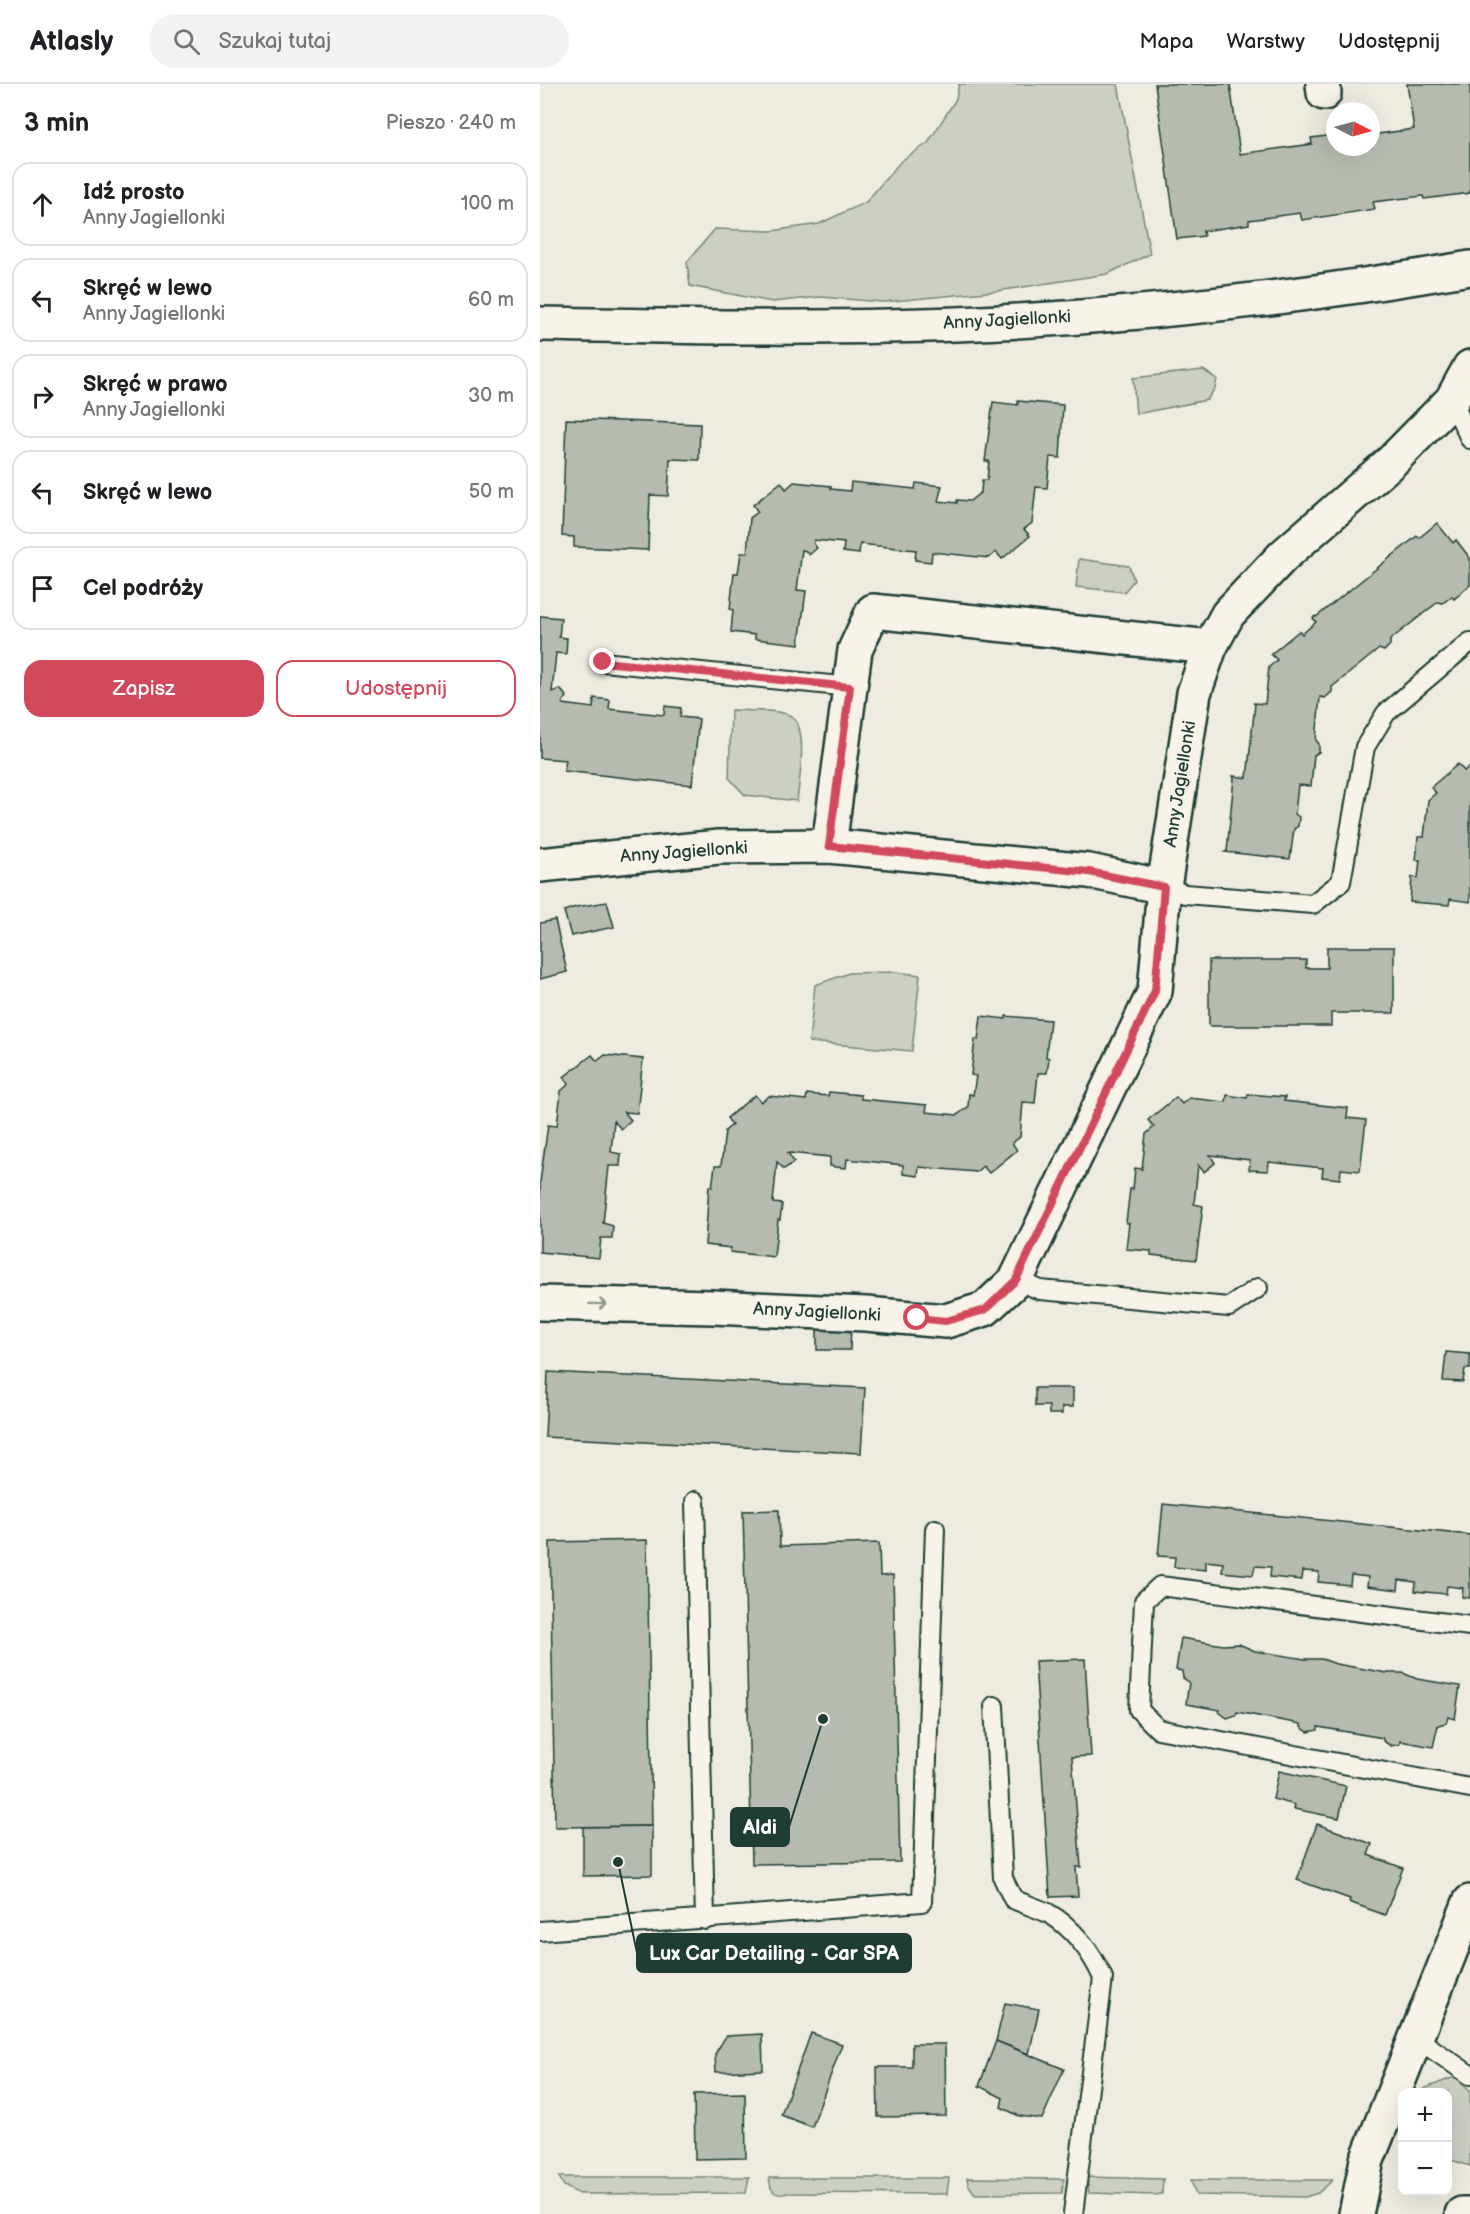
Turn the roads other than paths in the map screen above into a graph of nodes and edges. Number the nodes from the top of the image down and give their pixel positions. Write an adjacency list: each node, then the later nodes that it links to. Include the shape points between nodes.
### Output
1 (1470, 268): 2 (street, Anny Jagiellonki, via 1365,287 1170,310 1000,322 764,328)
2 (540, 324)
3 (1470, 367): 4 (street, Anny Jagiellonki)
4 (1452, 400): 5 (lane); 7 (street, Anny Jagiellonki, via 1391,462 1275,564 1228,614)
5 (1470, 439)
6 (1470, 642): 12 (lane, via 1386,713 1365,747 1341,882 1312,904 1185,894)
7 (1210, 647): 9 (street, via 873,611 855,650); 12 (street, Anny Jagiellonki, via 1194,693)
8 (603, 662): 9 (lane)
9 (850, 687): 10 (street)
10 (829, 846): 11 (street, Anny Jagiellonki, via 719,847); 12 (street, Anny Jagiellonki, via 1089,872)
11 (540, 865)
12 (1164, 887): 13 (street, Anny Jagiellonki, via 1155,991)
13 (1016, 1280): 14 (lane, via 1040,1290 1229,1307); 15 (street, Anny Jagiellonki, one-way to 13, via 713,1306 946,1321 985,1310)
14 (1258, 1288)
15 (540, 1303)
16 (695, 1501): 22 (lane)
17 (935, 1529): 22 (lane, via 922,1902)
18 (1470, 1626): 20 (lane, via 1160,1586 1144,1601 1139,1710 1158,1729)
19 (994, 1706): 26 (lane, via 1003,1878 1012,1899 1050,1914 1078,1938 1103,1978)
20 (1470, 1788)
21 (1470, 1902): 24 (street)
22 (705, 1920): 23 (lane)
23 (540, 1931)
24 (1416, 2038): 25 (lane); 27 (street, via 1367,2160)
25 (1470, 2075)
26 (1073, 2214)
27 (1356, 2214)
28 (1462, 2214): 29 (street)
29 (1470, 2214)

